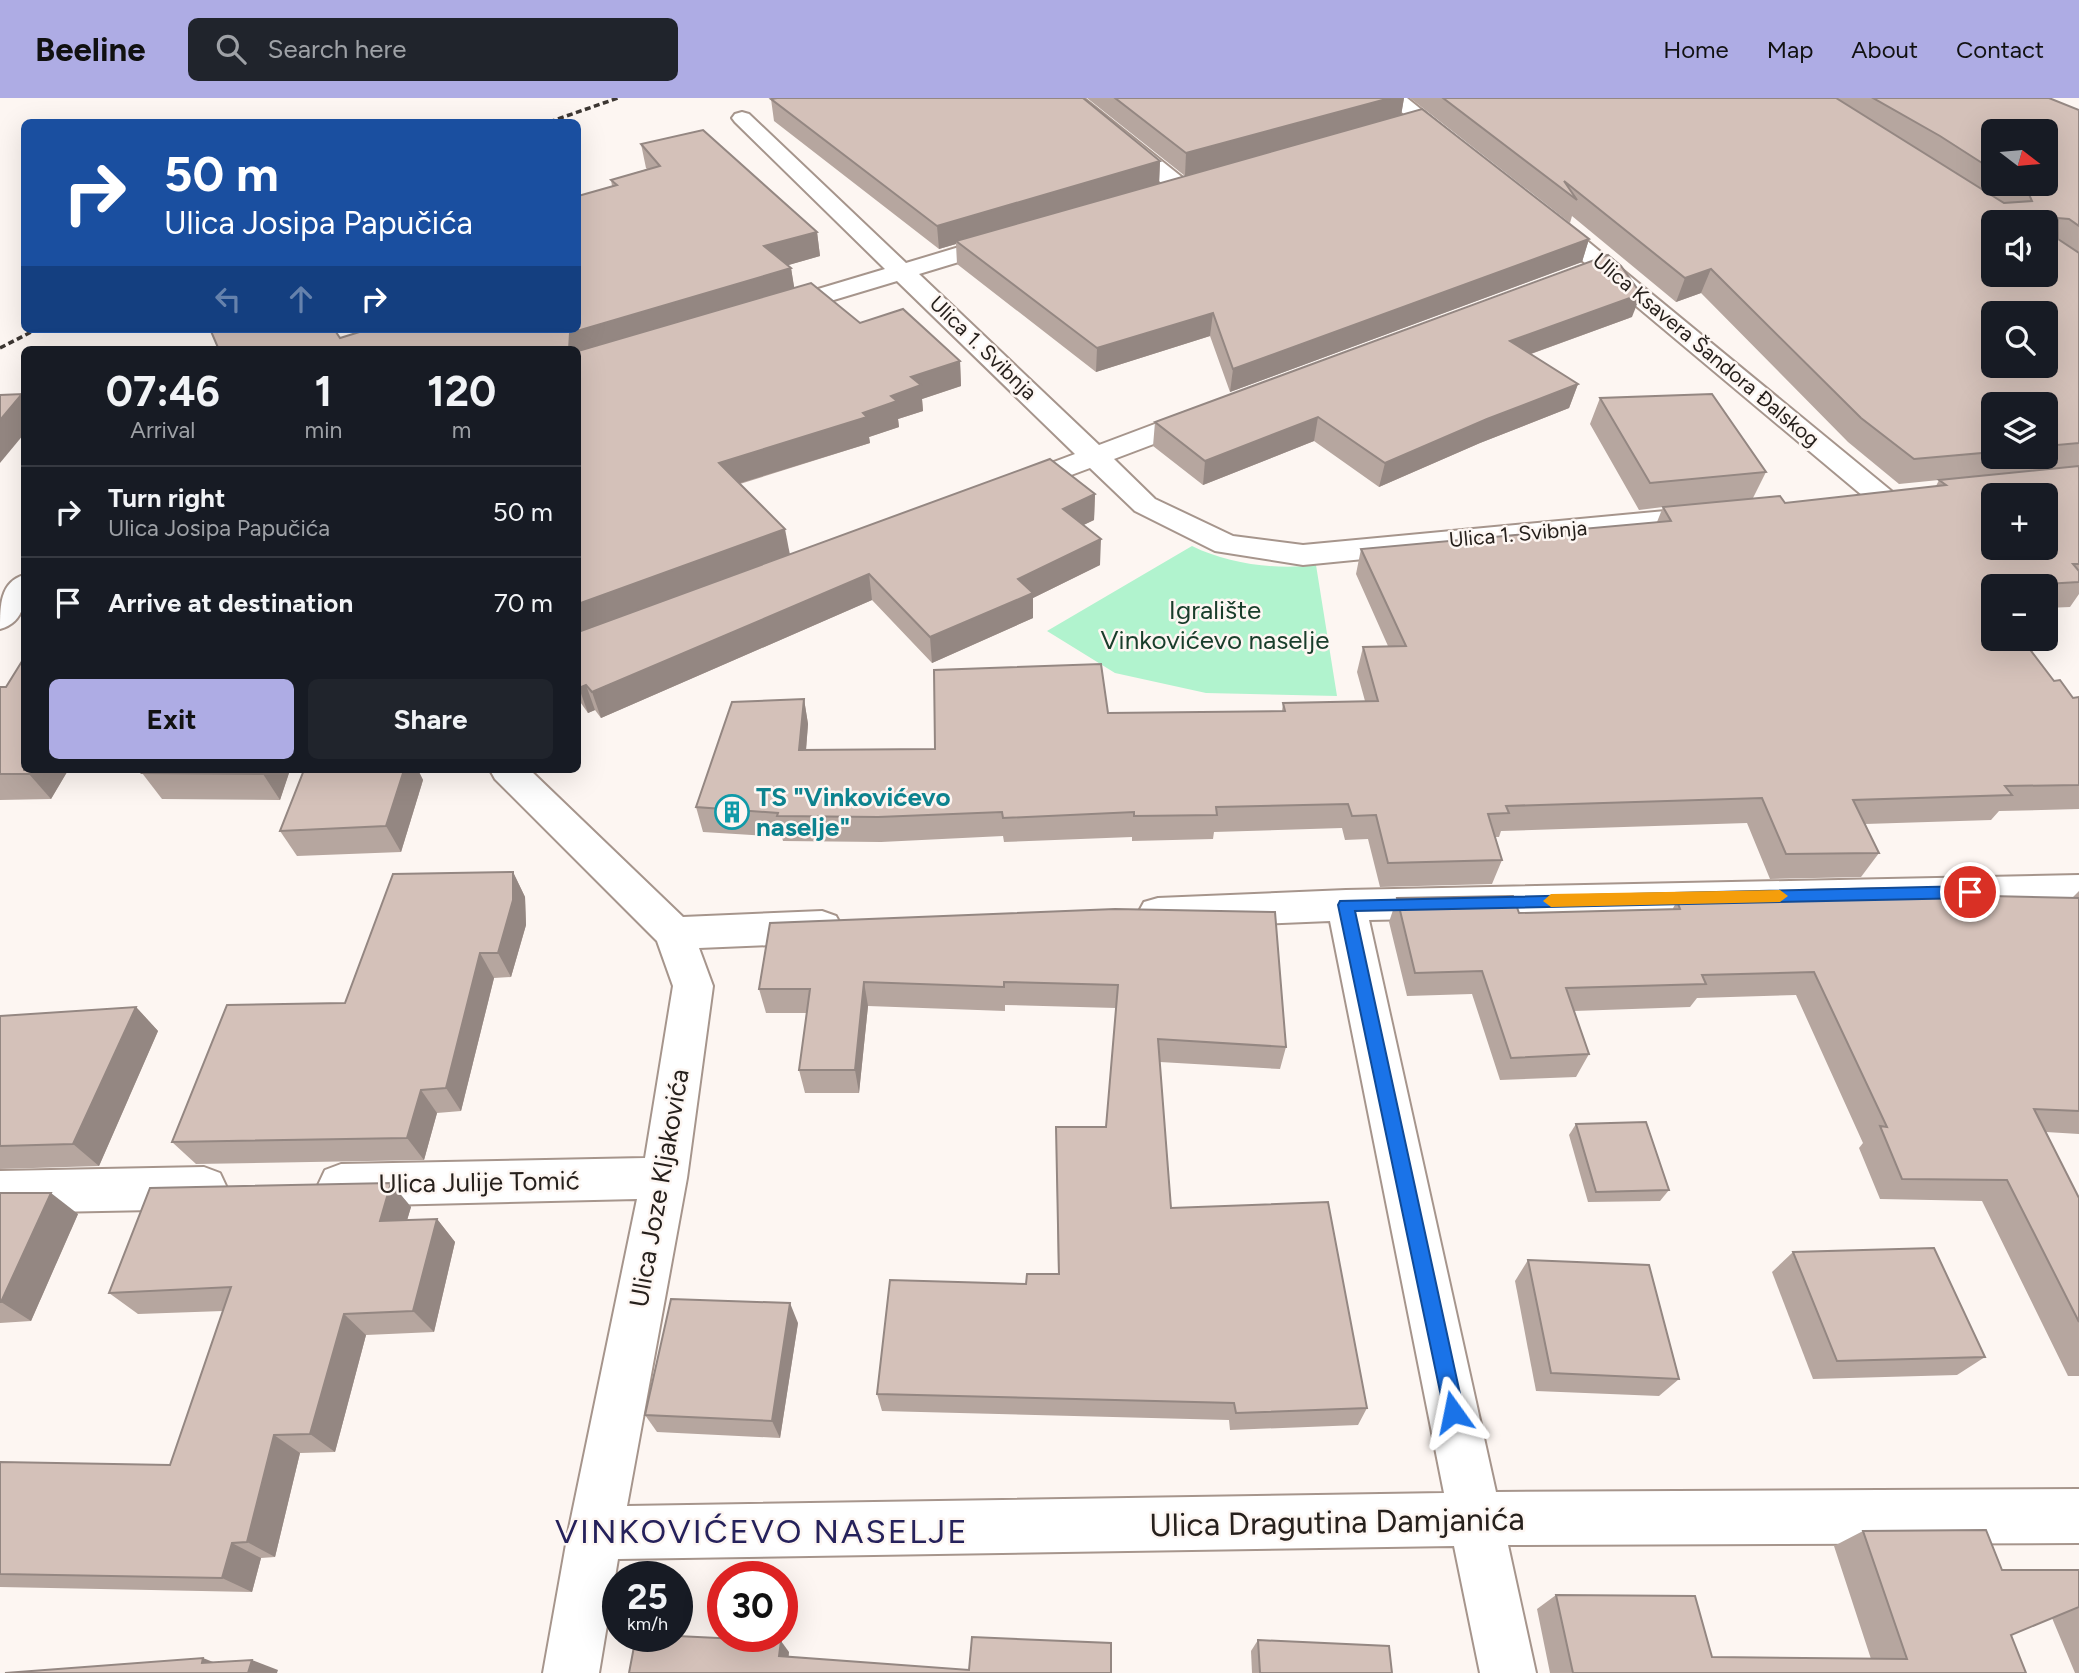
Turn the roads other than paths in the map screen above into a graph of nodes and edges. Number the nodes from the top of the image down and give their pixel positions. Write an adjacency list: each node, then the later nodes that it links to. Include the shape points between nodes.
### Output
1 (1071, 98): 8 (street)
2 (1394, 98): 4 (street)
3 (742, 117): 12 (street, Ulica 1. Svibnja)
4 (1423, 119): 5 (street); 6 (street)
5 (1397, 126)
6 (1476, 162)
7 (1205, 180): 8 (street)
8 (1180, 187): 9 (street)
9 (1154, 195)
10 (1529, 205): 17 (street, Ulica Ksavera Šandora Đalskog, via 1591,270 1899,498)
11 (1022, 236): 12 (street)
12 (904, 272): 13 (street); 15 (street, Ulica 1. Svibnja)
13 (761, 314)
14 (1226, 407): 15 (street)
15 (1096, 456): 16 (street); 18 (street, Ulica 1. Svibnja, via 1145,505 1226,544 1303,555)
16 (992, 495)
17 (1845, 503)
18 (1738, 513)
19 (21, 589): 20 (street)
20 (0, 618)
21 (511, 773): 26 (street, Ulica Joze Kljakovića)
22 (2079, 890): 23 (street)
23 (1346, 905): 24 (street); 32 (street)
24 (1126, 914)
25 (851, 925): 26 (street)
26 (674, 933): 27 (street, Ulica Joze Kljakovića, via 693,986)
27 (664, 1178): 28 (street, Ulica Julije Tomić); 33 (street, Ulica Joze Kljakovića)
28 (304, 1185)
29 (249, 1187): 30 (street)
30 (0, 1192)
31 (2079, 1516): 32 (street, Ulica Dragutina Damjanića)
32 (1476, 1519): 33 (street, Ulica Dragutina Damjanića); 35 (street)
33 (595, 1533): 34 (street, Ulica Joze Kljakovića)
34 (571, 1673)
35 (1508, 1673)

